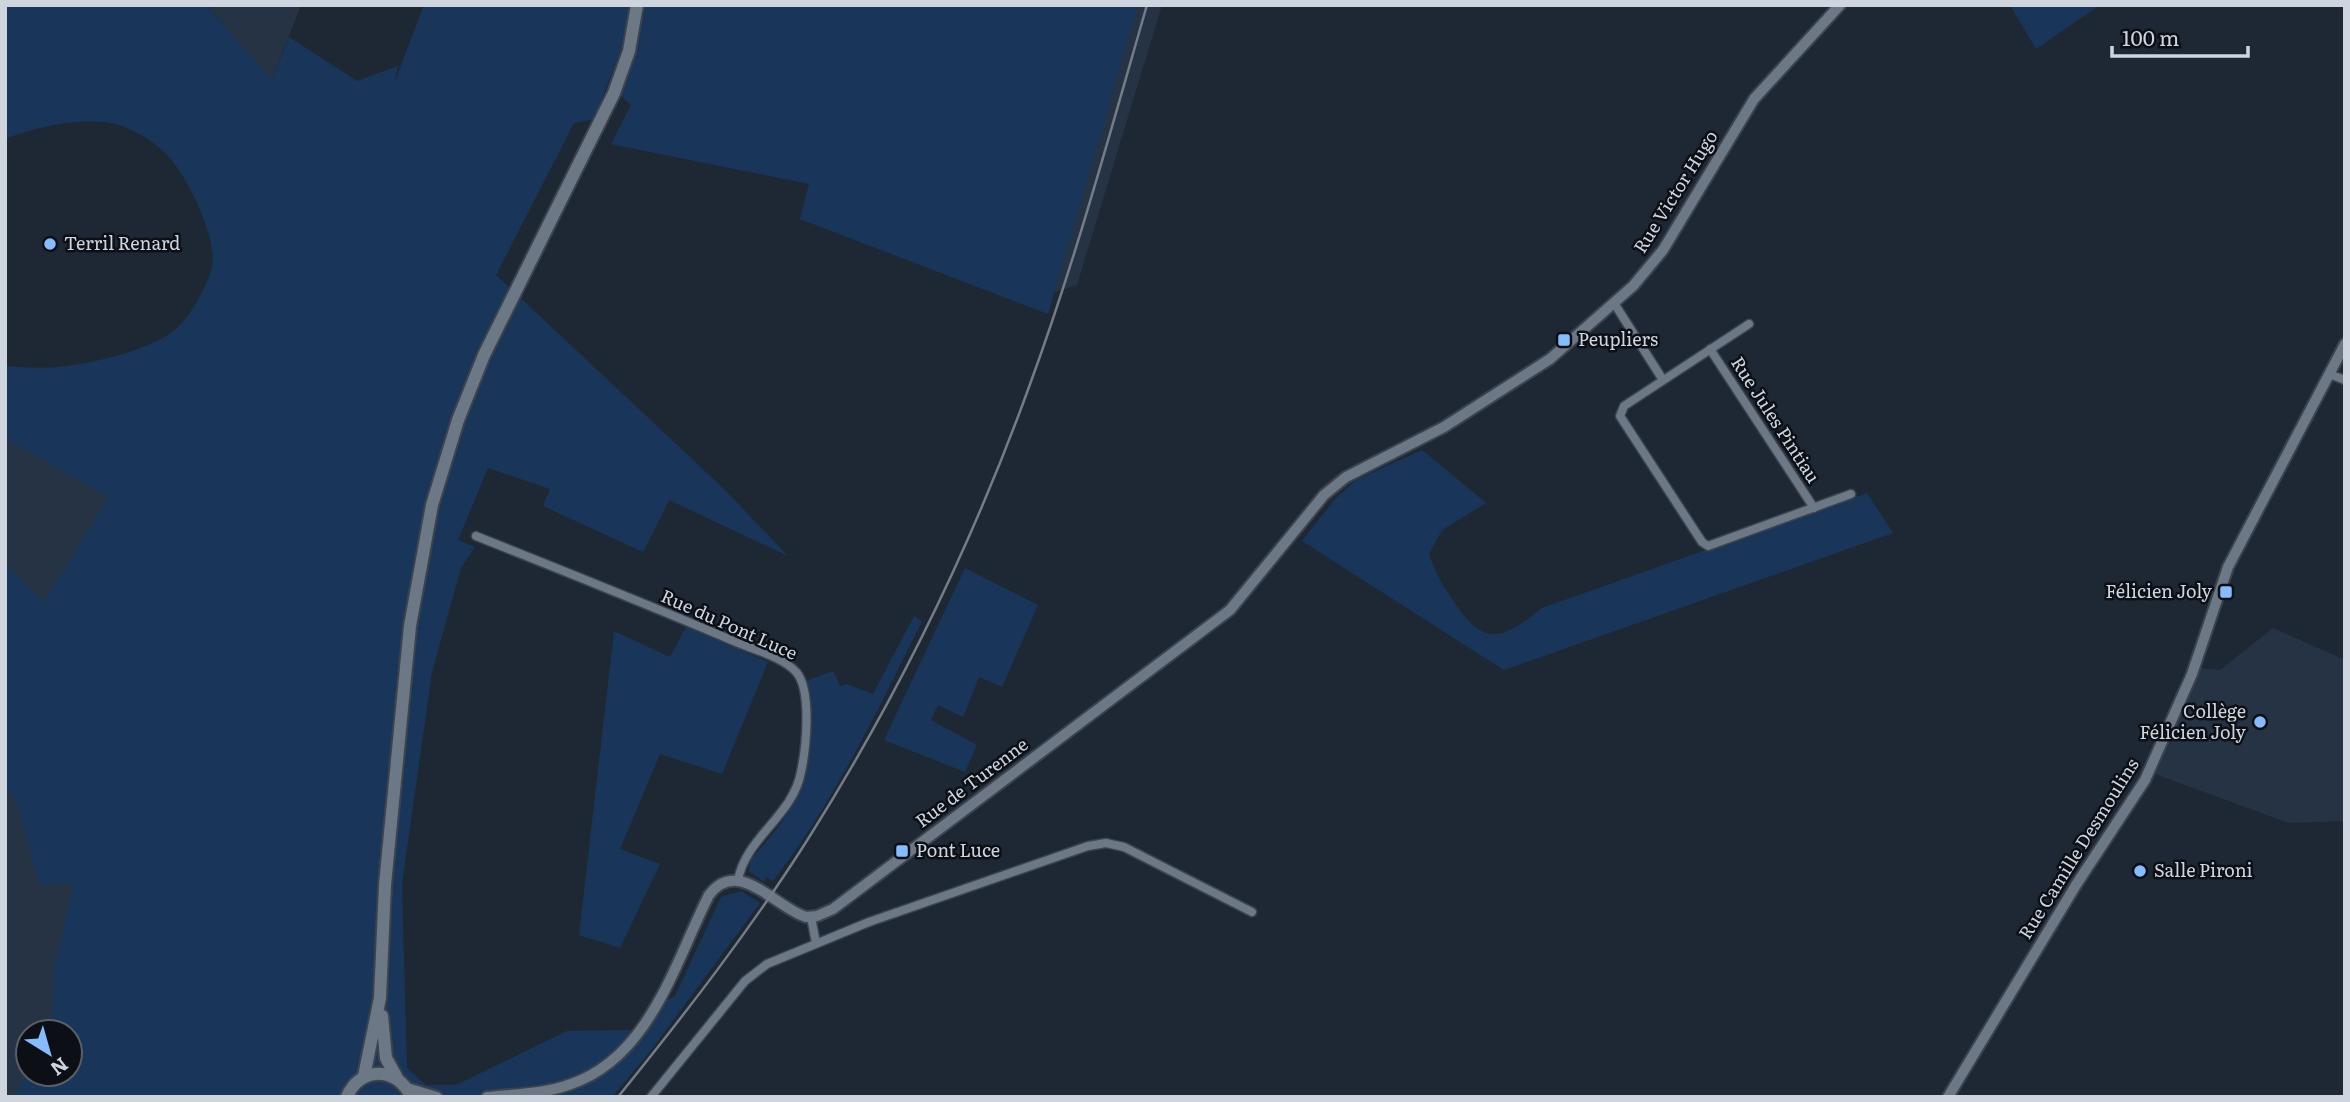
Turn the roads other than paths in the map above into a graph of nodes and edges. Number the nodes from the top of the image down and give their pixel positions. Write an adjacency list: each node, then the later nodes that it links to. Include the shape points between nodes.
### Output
1 (637, 5): 19 (main road, via 629,51 614,93 490,340 458,420 432,505 414,591 405,670 385,885)
2 (1840, 5): 3 (street, Rue Victor Hugo, via 1761,90 1663,250)
3 (1614, 303): 9 (street); 11 (street, Rue Victor Hugo, via 1549,359)
4 (1749, 324): 6 (street)
5 (2345, 344): 7 (street, Rue Camille Desmoulins)
6 (1710, 349): 9 (street); 13 (street, Rue Jules Pintiau)
7 (2341, 363): 8 (street, Rue Camille Desmoulins)
8 (2329, 374): 10 (street); 28 (street, Rue Camille Desmoulins, via 2228,567 2196,665 2145,780)
9 (1663, 380): 13 (street, via 1624,406 1620,416 1705,544)
10 (2345, 380)
11 (1413, 443): 17 (street, Rue de Turenne, via 1329,489 1248,592 1215,621 838,905)
12 (1851, 494): 13 (street)
13 (1814, 508)
14 (476, 536): 15 (street, Rue du Pont Luce, via 722,636 786,664 797,674 803,686 806,719 799,781 788,804 747,856)
15 (738, 880): 17 (street); 23 (street, via 723,883 709,895 659,1000 624,1050 587,1078)
16 (1252, 912): 18 (street, via 1124,847 1100,843)
17 (811, 917): 18 (street)
18 (816, 943): 27 (street, via 750,976)
19 (380, 998): 20 (main road); 21 (main road, via 386,1058)
20 (364, 1076): 21 (main road, via 383,1073); 24 (main road)
21 (397, 1078): 22 (main road)
22 (409, 1092): 25 (street)
23 (535, 1094): 26 (street)
24 (346, 1097)
25 (437, 1097)
26 (487, 1097)
27 (651, 1097)
28 (1948, 1097)

